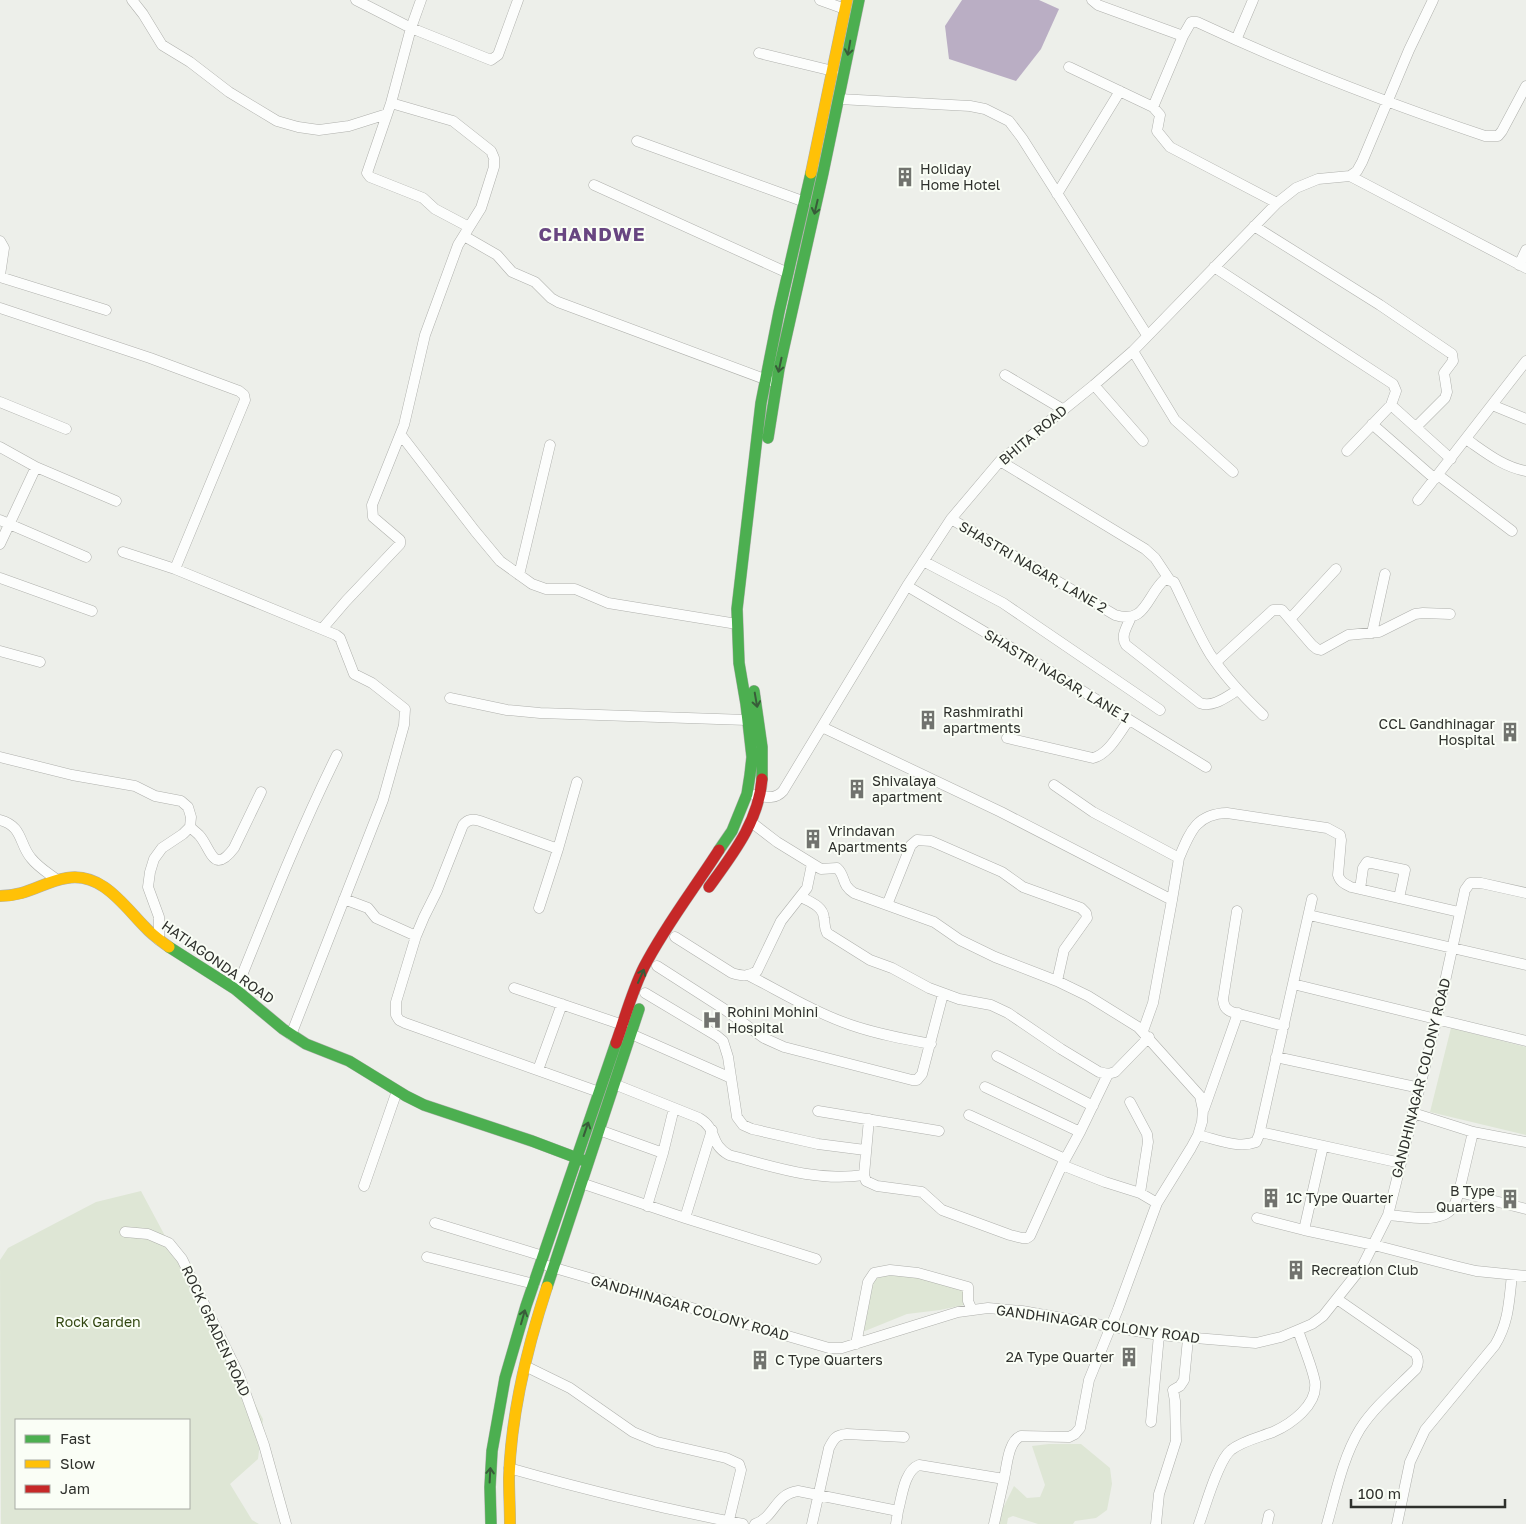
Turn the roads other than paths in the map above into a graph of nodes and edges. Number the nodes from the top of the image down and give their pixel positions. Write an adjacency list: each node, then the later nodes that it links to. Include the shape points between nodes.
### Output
1 (132, 0): 23 (street, via 162,45 277,121 319,130 335,129)
2 (356, 0): 11 (street)
3 (421, 0): 11 (street)
4 (518, 0): 11 (street, via 498,55 493,60)
5 (820, 0): 10 (street)
6 (859, 0): 19 (main road, one-way to 19)
7 (1092, 0): 12 (street)
8 (1253, 0): 13 (street)
9 (1433, 0): 20 (street)
10 (846, 5): 16 (main road)
11 (411, 28): 21 (street)
12 (1183, 36): 13 (street, via 1189,23 1195,21); 22 (street)
13 (1236, 40): 20 (street)
14 (759, 53): 16 (street)
15 (1069, 67): 18 (street)
16 (833, 71): 25 (main road)
17 (1526, 86): 20 (street, via 1502,131 1491,137)
18 (1120, 91): 22 (street); 29 (street)
19 (839, 99): 26 (main road); 29 (street, via 970,106 998,114 1018,132)
20 (1387, 101): 27 (street, via 1362,162)
21 (391, 102): 23 (street); 33 (street, via 453,121 493,154 492,175 480,210)
22 (1153, 107): 31 (street, via 1161,118 1158,135 1170,147)
23 (387, 114): 33 (street, via 368,176 423,198)
24 (638, 141): 30 (street)
25 (811, 170): 26 (main road); 30 (main road)
26 (824, 173): 47 (main road, one-way to 47)
27 (1350, 176): 31 (street, BHITA ROAD, via 1318,179 1296,188); 36 (street)
28 (594, 185): 38 (street)
29 (1057, 194): 42 (street)
30 (805, 202): 38 (main road)
31 (1277, 203): 32 (street, BHITA ROAD)
32 (1254, 226): 37 (street, BHITA ROAD); 55 (street, via 1452,354 1453,361 1444,373 1445,398)
33 (466, 232): 46 (street, via 497,255 512,272 535,282 558,302); 57 (street, via 425,336)
34 (0, 241): 39 (street, via 4,247)
35 (1526, 250): 36 (street)
36 (1523, 266)
37 (1214, 267): 42 (street, BHITA ROAD); 50 (street, via 1393,384 1396,391)
38 (788, 273): 46 (main road)
39 (0, 276): 41 (street)
40 (0, 308): 79 (street, via 150,358 244,394 245,400)
41 (106, 310)
42 (1148, 335): 43 (street, BHITA ROAD)
43 (1133, 351): 48 (street, BHITA ROAD); 67 (street, via 1175,420)
44 (1526, 361): 51 (street)
45 (1005, 375): 52 (street)
46 (765, 378): 47 (street); 89 (main road)
47 (776, 384): 110 (main road, one-way to 110, via 747,632 764,763)
48 (1094, 385): 52 (street, BHITA ROAD); 59 (street)
49 (0, 402): 56 (street)
50 (1391, 404): 54 (street); 55 (street)
51 (1492, 405): 53 (street); 58 (street)
52 (1064, 410): 64 (street, BHITA ROAD)
53 (1526, 419)
54 (1372, 424): 62 (street); 68 (street)
55 (1416, 427): 63 (street)
56 (66, 429)
57 (401, 436): 81 (street, via 500,561); 90 (street, via 371,509 373,518 400,540 400,544)
58 (1466, 439): 63 (street); 66 (street, via 1500,462)
59 (1143, 441)
60 (550, 445): 81 (street)
61 (0, 447): 65 (street)
62 (1347, 451)
63 (1451, 459): 68 (street)
64 (1000, 461): 71 (street, BHITA ROAD); 83 (street, via 1145,549)
65 (36, 467): 70 (street); 72 (street)
66 (1526, 471)
67 (1233, 472)
68 (1437, 477): 69 (street); 73 (street)
69 (1418, 500)
70 (116, 501)
71 (951, 519): 77 (street, BHITA ROAD); 87 (street, SHASTRI NAGAR, LANE 2, via 1115,615)
72 (5, 522): 74 (street); 76 (street)
73 (1512, 531)
74 (0, 544)
75 (123, 552): 79 (street)
76 (86, 557)
77 (923, 562): 84 (street, BHITA ROAD); 97 (street, via 1003,603)
78 (1336, 569): 88 (street)
79 (175, 570): 90 (street)
80 (1384, 574): 91 (street)
81 (518, 575): 89 (street, via 542,588 574,588 608,603)
82 (0, 578): 85 (street)
83 (1169, 579): 87 (street, via 1161,583 1139,614); 94 (street, via 1174,582)
84 (907, 586): 100 (street, SHASTRI NAGAR, LANE 1); 101 (street, BHITA ROAD)
85 (92, 611)
86 (1450, 614): 91 (street, via 1415,614 1386,630)
87 (1131, 617): 95 (street, via 1123,635 1126,645 1200,703 1212,705)
88 (1290, 619): 91 (street, via 1317,650 1325,649 1348,635); 94 (street, via 1282,610 1273,610)
89 (737, 624): 99 (main road)
90 (322, 629): 124 (street, via 338,636 354,674 404,706 406,712 383,800)
91 (1372, 633)
92 (0, 651): 93 (street)
93 (40, 662)
94 (1216, 662): 95 (street)
95 (1238, 690): 98 (street)
96 (450, 698): 99 (street, via 540,713)
97 (1160, 710)
98 (1263, 715)
99 (748, 720): 109 (main road, via 752,756)
100 (1129, 720): 102 (street, via 1106,751 1093,758); 105 (street, SHASTRI NAGAR, LANE 1)
101 (822, 727): 110 (street, BHITA ROAD, via 781,794); 126 (street, via 1001,812)
102 (1007, 738)
103 (337, 755): 142 (street, via 292,851)
104 (0, 757): 113 (street, via 135,786 155,796 181,802 188,808)
105 (1206, 768)
106 (577, 782): 114 (street)
107 (1054, 785): 115 (street, via 1093,812)
108 (261, 792): 113 (street, via 234,848 223,859 216,859 209,853 200,836)
109 (747, 794): 110 (street, BHITA ROAD); 148 (main road, one-way to 109, via 644,968 732,831)
110 (760, 796): 112 (main road)
111 (0, 820): 117 (street, via 17,830 31,858)
112 (751, 822): 116 (street); 120 (main road)
113 (190, 828): 134 (street, via 162,848 150,872 148,887 159,917)
114 (558, 849): 128 (street); 132 (street, via 480,821 466,822)
115 (1179, 858): 118 (street, via 1190,831 1208,815 1216,813 1228,812 1327,828 1340,835 1340,880); 126 (street)
116 (812, 864): 122 (street, via 807,888); 127 (street, via 821,869 837,868 847,889)
117 (56, 879): 121 (main road, HATIAGONDA ROAD, via 26,893); 134 (main road, HATIAGONDA ROAD, via 79,877 101,885)
118 (1360, 889): 123 (street); 123 (street, via 1367,862 1405,870)
119 (1526, 893): 130 (street, GANDHINAGAR COLONY ROAD, via 1470,883)
120 (703, 895)
121 (0, 896)
122 (801, 897): 138 (street, via 781,921 757,971); 144 (street, via 823,911 828,933 870,960 886,964)
123 (1399, 898): 130 (street)
124 (344, 899): 132 (street, via 368,908 376,918); 152 (street)
125 (1312, 899): 131 (street)
126 (1172, 900): 151 (street)
127 (887, 905): 139 (street, via 934,922 994,957); 139 (street, via 911,846 917,840 931,840 991,866 1023,887 1081,908 1086,913 1087,918 1064,950)
128 (539, 908)
129 (1236, 910): 146 (street, via 1223,998 1226,1009)
130 (1459, 912): 135 (street, GANDHINAGAR COLONY ROAD)
131 (1309, 915): 135 (street); 140 (street)
132 (416, 936): 157 (street, via 395,1009 399,1020)
133 (675, 937): 138 (street, via 732,973)
134 (159, 940): 142 (main road, HATIAGONDA ROAD)
135 (1452, 947): 137 (street); 147 (street, GANDHINAGAR COLONY ROAD)
136 (660, 962): 143 (main road); 154 (street, via 764,1038 784,1047 917,1080)
137 (1526, 965)
138 (750, 976): 154 (street, via 852,1026)
139 (1057, 981): 151 (street, via 1088,996)
140 (1293, 984): 147 (street); 149 (street)
141 (514, 988): 145 (street)
142 (236, 990): 152 (main road, HATIAGONDA ROAD)
143 (645, 993): 150 (main road); 159 (street, via 723,1041)
144 (943, 994): 154 (street); 158 (street, via 991,1005 1008,1013 1061,1049)
145 (562, 1004): 148 (street); 157 (street)
146 (1238, 1013): 149 (street); 168 (street)
147 (1437, 1018): 153 (street); 162 (street, GANDHINAGAR COLONY ROAD)
148 (623, 1025): 164 (main road)
149 (1284, 1026): 156 (street)
150 (632, 1034): 159 (street); 160 (main road)
151 (1146, 1034): 158 (street, via 1121,1067); 168 (street, via 1200,1096)
152 (291, 1035): 163 (main road, HATIAGONDA ROAD, via 316,1050 349,1061)
153 (1526, 1041)
154 (931, 1044)
155 (998, 1056): 166 (street)
156 (1276, 1057): 162 (street); 177 (street)
157 (538, 1070): 164 (street)
158 (1108, 1074): 166 (street)
159 (731, 1078): 182 (street, via 737,1117 743,1126 818,1144)
160 (614, 1084): 167 (street); 174 (main road)
161 (985, 1087): 176 (street)
162 (1420, 1088): 170 (street, GANDHINAGAR COLONY ROAD)
163 (398, 1091): 184 (main road, HATIAGONDA ROAD, via 438,1110); 190 (street)
164 (599, 1092): 184 (main road, one-way to 164)
165 (1130, 1102): 192 (street, via 1148,1142)
166 (1093, 1106): 176 (street)
167 (674, 1108): 173 (street, via 699,1118); 183 (street)
168 (1204, 1110): 179 (street)
169 (818, 1111): 172 (street)
170 (1414, 1113): 178 (street); 187 (street, GANDHINAGAR COLONY ROAD)
171 (969, 1115): 186 (street)
172 (869, 1119): 175 (street); 182 (street)
173 (712, 1129): 188 (street, via 717,1145 729,1154 822,1176 845,1178); 197 (street)
174 (598, 1130): 183 (street); 185 (main road)
175 (939, 1131)
176 (1080, 1132): 186 (street)
177 (1260, 1132): 179 (street, via 1256,1142 1249,1145); 181 (street)
178 (1473, 1132): 180 (street); 191 (street)
179 (1198, 1135): 193 (street)
180 (1526, 1142)
181 (1323, 1146): 187 (street); 200 (street)
182 (865, 1150): 188 (street)
183 (663, 1153): 194 (street)
184 (576, 1157): 185 (main road, HATIAGONDA ROAD); 205 (main road)
185 (588, 1162): 189 (main road)
186 (1064, 1162): 188 (street, via 1032,1232 1026,1238 942,1210 922,1192 870,1184); 192 (street, via 1105,1182)
187 (1401, 1163): 196 (street, GANDHINAGAR COLONY ROAD)
188 (864, 1175)
189 (580, 1183): 194 (street); 206 (main road)
190 (364, 1186)
191 (1459, 1192): 195 (street); 196 (street, via 1453,1208 1445,1215 1435,1218)
192 (1140, 1194): 193 (street)
193 (1157, 1203): 212 (street)
194 (647, 1206): 197 (street)
195 (1526, 1209)
196 (1388, 1215): 202 (street, GANDHINAGAR COLONY ROAD)
197 (685, 1218): 204 (street)
198 (1257, 1218): 200 (street)
199 (435, 1223): 205 (street, GANDHINAGAR COLONY ROAD)
200 (1304, 1230): 202 (street)
201 (125, 1232): 226 (street, ROCK GRADEN ROAD, via 148,1234 169,1243 182,1259 239,1375 264,1445)
202 (1374, 1245): 207 (street, via 1455,1266); 210 (street, GANDHINAGAR COLONY ROAD, via 1362,1267)
203 (427, 1257): 209 (street)
204 (816, 1259)
205 (541, 1260): 206 (street, GANDHINAGAR COLONY ROAD); 209 (main road)
206 (552, 1267): 216 (street, GANDHINAGAR COLONY ROAD, via 829,1348); 217 (main road)
207 (1512, 1275): 208 (street); 238 (street, via 1508,1316 1503,1331 1425,1430 1410,1462)
208 (1526, 1276)
209 (534, 1284): 227 (main road, one-way to 209, via 490,1478 498,1417 510,1363)
210 (1337, 1299): 213 (street, GANDHINAGAR COLONY ROAD, via 1323,1316); 237 (street, via 1415,1353 1418,1364 1367,1421 1354,1441)
211 (972, 1310): 212 (street, GANDHINAGAR COLONY ROAD, via 1022,1311); 216 (street, GANDHINAGAR COLONY ROAD); 216 (street, via 968,1287 918,1273 890,1270 874,1273 868,1282)
212 (1111, 1328): 214 (street, GANDHINAGAR COLONY ROAD); 221 (street, via 1089,1380 1080,1428 1069,1437 1016,1438)
213 (1298, 1330): 215 (street, GANDHINAGAR COLONY ROAD, via 1256,1344); 236 (street, via 1315,1382 1310,1401 1287,1425 1230,1451 1219,1470)
214 (1159, 1335): 215 (street, GANDHINAGAR COLONY ROAD); 218 (street)
215 (1188, 1339): 235 (street, via 1184,1380 1173,1390 1176,1441 1159,1494)
216 (856, 1344)
217 (525, 1366): 220 (main road); 225 (street, via 570,1388 633,1432 657,1442 739,1464 741,1470)
218 (1151, 1422)
219 (904, 1437): 222 (street, via 838,1435 829,1448)
220 (508, 1468): 225 (street); 228 (main road)
221 (1004, 1479): 224 (street, via 919,1465 909,1474); 234 (street)
222 (820, 1495): 223 (street, via 790,1492); 224 (street); 232 (street)
223 (772, 1511): 230 (street, via 762,1522); 231 (street)
224 (898, 1511): 233 (street)
225 (728, 1523): 229 (street)
226 (286, 1524)
227 (492, 1524)
228 (510, 1524)
229 (743, 1524)
230 (755, 1524)
231 (770, 1524)
232 (812, 1524)
233 (896, 1524)
234 (994, 1524)
235 (1156, 1524)
236 (1199, 1524)
237 (1327, 1524)
238 (1397, 1524)

